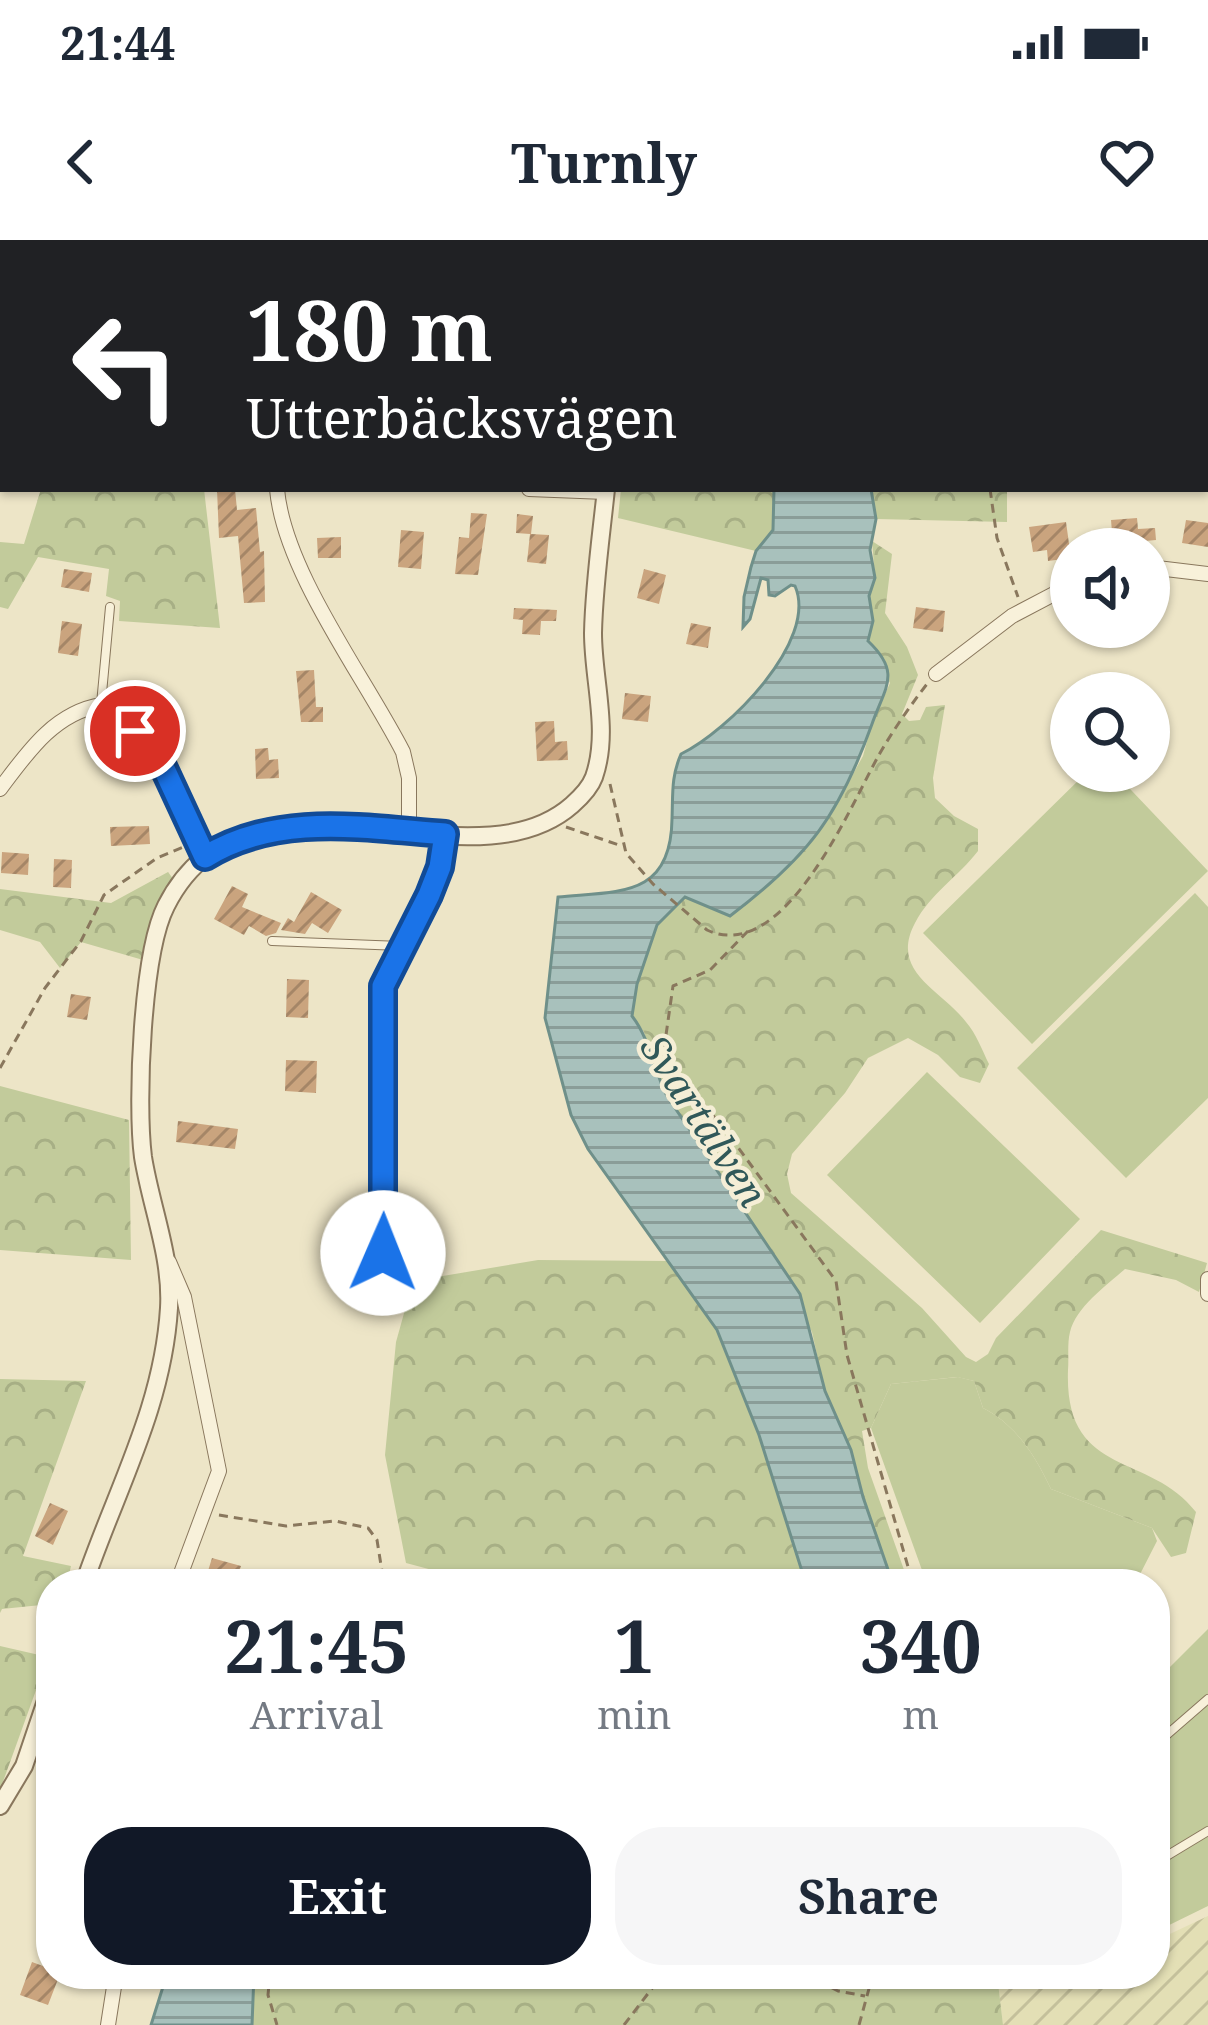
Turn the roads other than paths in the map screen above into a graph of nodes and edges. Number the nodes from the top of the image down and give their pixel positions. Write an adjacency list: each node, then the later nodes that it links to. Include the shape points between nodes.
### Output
1 (277, 492): 10 (street, via 297,565 403,752)
2 (606, 492): 11 (street, via 593,635 601,751 592,783 570,807 518,834)
3 (1170, 569): 4 (street)
4 (1208, 574)
5 (1050, 596): 7 (street)
6 (110, 607): 8 (lane)
7 (936, 674)
8 (100, 705): 9 (street, via 55,724); 12 (street, via 160,760)
9 (0, 789)
10 (409, 831): 11 (street); 12 (street, via 282,828)
11 (445, 834): 14 (street, via 434,881)
12 (202, 849): 16 (street, via 164,909 143,1044 143,1156)
13 (272, 941): 14 (lane)
14 (401, 946): 15 (street, via 383,986)
15 (383, 1253)
16 (164, 1256): 19 (street, via 164,1356); 20 (street, via 184,1297 219,1471)
17 (1208, 1280): 18 (street)
18 (1208, 1294)
19 (90, 1569)
20 (183, 1569)
21 (1208, 1699): 23 (lane)
22 (36, 1730): 24 (street)
23 (1170, 1732)
24 (0, 1806)
25 (1208, 1831): 26 (lane)
26 (1170, 1854)
27 (113, 1989): 28 (street)
28 (107, 2025)

